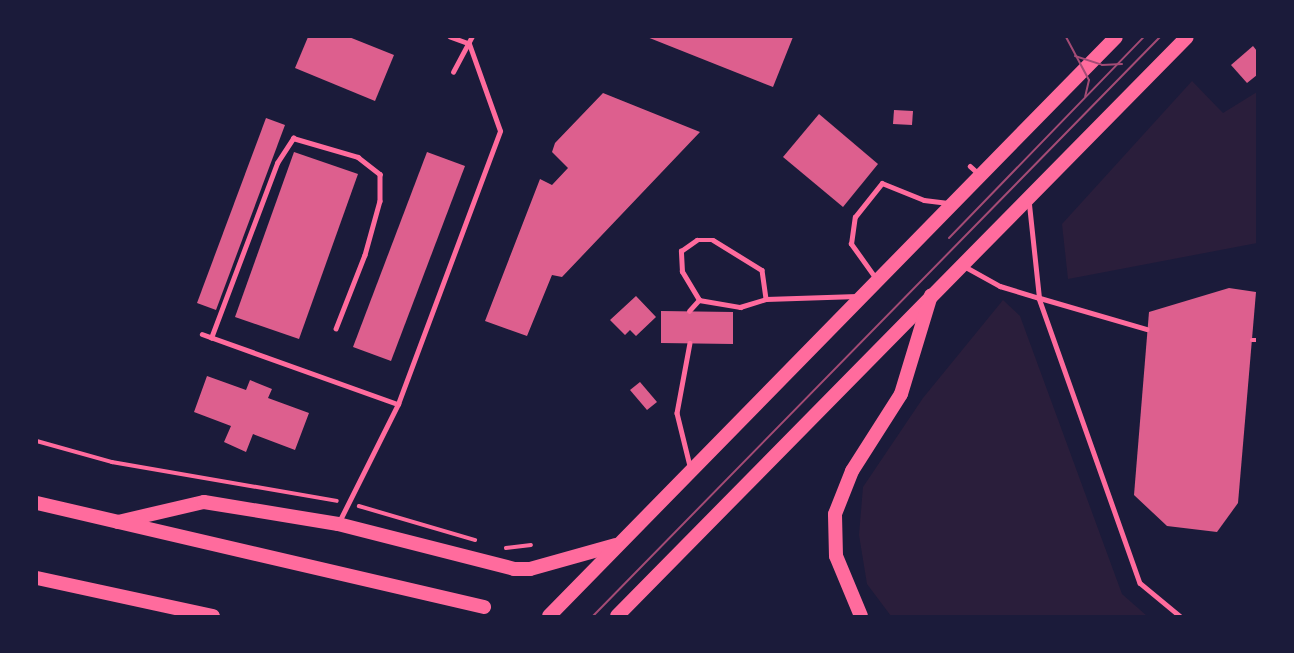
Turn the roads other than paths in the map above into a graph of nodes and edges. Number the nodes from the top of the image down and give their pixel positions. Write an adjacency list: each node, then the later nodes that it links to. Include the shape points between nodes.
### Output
1 (450, 37): 5 (lane)
2 (472, 37): 5 (lane)
3 (1116, 37): 8 (main road, via 975,171)
4 (1187, 37): 7 (main road)
5 (470, 44): 6 (lane); 22 (lane, via 499,131)
6 (453, 72)
7 (1027, 197): 9 (main road); 13 (lane)
8 (953, 204): 10 (main road); 10 (lane, via 924,200 882,183 855,217 851,244)
9 (960, 264): 11 (main road); 13 (lane, via 1000,286)
10 (877, 281): 12 (main road)
11 (932, 293): 32 (main road); 33 (main road, via 901,394 852,471 835,514 836,556)
12 (861, 296): 14 (lane); 23 (main road)
13 (1039, 298): 18 (lane); 34 (lane, via 1140,583)
14 (766, 299): 15 (lane, via 740,307); 15 (lane, via 762,270 713,240 697,240 681,251 682,272)
15 (699, 300): 16 (lane)
16 (689, 311)
17 (336, 329): 20 (lane, via 365,255 380,201 380,174 358,157 293,138 277,163)
18 (1147, 329)
19 (202, 334): 20 (lane)
20 (211, 338): 22 (lane)
21 (690, 343): 23 (lane, via 677,414)
22 (398, 404): 26 (lane)
23 (691, 471): 27 (main road)
24 (37, 503): 25 (main road)
25 (117, 523): 26 (main road, via 204,502); 29 (main road)
26 (338, 524): 27 (main road, via 514,569 530,569)
27 (617, 545): 31 (main road)
28 (37, 578): 30 (main road)
29 (484, 607)
30 (213, 616)
31 (549, 616)
32 (617, 616)
33 (861, 616)
34 (1180, 616)

